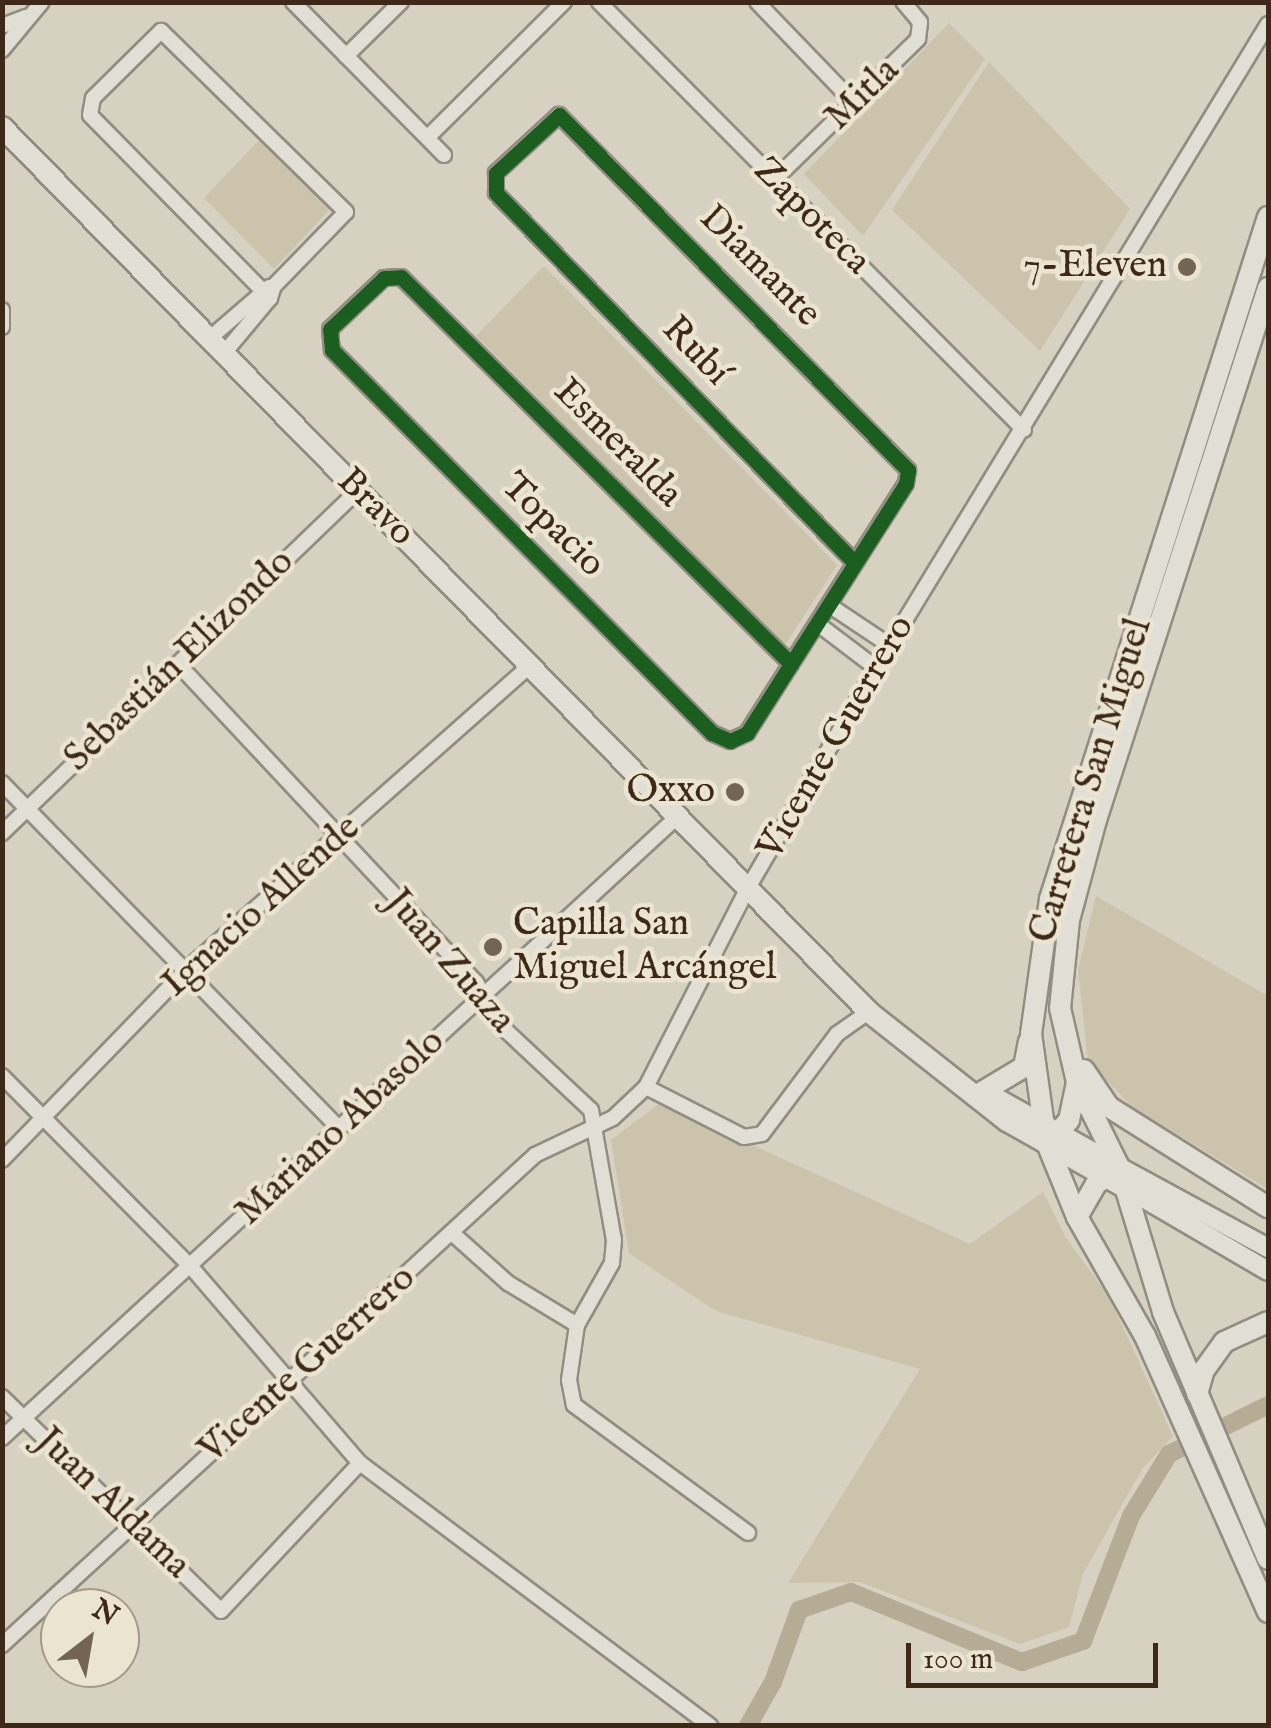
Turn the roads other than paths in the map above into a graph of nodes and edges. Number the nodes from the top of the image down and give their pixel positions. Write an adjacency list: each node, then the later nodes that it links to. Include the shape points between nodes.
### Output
1 (42, 2): 8 (street)
2 (292, 2): 13 (street)
3 (402, 2): 13 (street)
4 (564, 2): 16 (street)
5 (599, 2): 18 (street, Zapoteca)
6 (757, 2): 14 (street)
7 (903, 2): 14 (street, Mitla, via 920,22 918,39)
8 (26, 17): 9 (street); 11 (street)
9 (4, 23): 11 (street)
10 (1268, 24): 27 (street, Vicente Guerrero)
11 (16, 36): 12 (street)
12 (2, 50)
13 (346, 56): 16 (street)
14 (855, 104): 18 (street, Mitla)
15 (2, 127): 26 (main road, Bravo)
16 (428, 137): 17 (street)
17 (444, 155)
18 (774, 180): 27 (street, Zapoteca)
19 (492, 185): 29 (street, Rubí); 29 (street, Diamante, via 500,168 559,115 908,470)
20 (1268, 217): 47 (main road, Carretera San Miguel, via 1054,885)
21 (394, 274): 34 (street, Esmeralda); 34 (street, Topacio, via 334,324 327,339 332,350 712,733 730,741 748,733)
22 (1268, 288): 45 (main road, Carretera San Miguel, via 1096,820 1069,920)
23 (269, 291): 23 (street, via 89,111 93,98 160,31 345,209 341,222); 26 (street)
24 (2, 310): 25 (street)
25 (2, 327)
26 (218, 345): 28 (main road, Bravo)
27 (1024, 430): 32 (street, Vicente Guerrero)
28 (358, 491): 33 (street, Sebastián Elizondo); 35 (main road, Bravo)
29 (854, 561): 30 (street)
30 (830, 605): 31 (street); 32 (street)
31 (818, 624): 34 (street); 36 (street)
32 (889, 645): 36 (street, Vicente Guerrero)
33 (178, 664): 38 (street, Sebastián Elizondo); 41 (street, Juan Zuaza)
34 (791, 664)
35 (532, 665): 39 (main road, Bravo); 41 (street, Ignacio Allende)
36 (876, 668): 42 (street, Vicente Guerrero)
37 (2, 783): 38 (street)
38 (28, 806): 40 (street, Sebastián Elizondo); 43 (street)
39 (677, 817): 42 (main road, Bravo); 44 (street, Mariano Abasolo)
40 (2, 832)
41 (338, 838): 43 (street, Ignacio Allende); 44 (street, Juan Zuaza)
42 (748, 888): 46 (main road, Bravo); 50 (street, Vicente Guerrero)
43 (187, 969): 52 (street, Ignacio Allende); 55 (street)
44 (482, 996): 54 (street, Juan Zuaza, via 498,1024 591,1110); 55 (street, Mariano Abasolo)
45 (1060, 1008): 49 (main road, Carretera San Miguel); 60 (main road, via 1078,1058 1109,1107)
46 (869, 1012): 50 (street, via 838,1034 773,1126 744,1137); 51 (main road, Bravo)
47 (1031, 1034): 51 (main road, via 1024,1067); 56 (main road, Carretera San Miguel)
48 (2, 1076): 52 (street)
49 (1077, 1082): 56 (main road); 58 (main road, Carretera San Miguel)
50 (646, 1087): 54 (street, Vicente Guerrero)
51 (976, 1090): 53 (main road); 56 (main road)
52 (44, 1119): 57 (street, Ignacio Allende); 64 (street)
53 (1006, 1121): 56 (main road); 59 (main road)
54 (598, 1125): 62 (street, Vicente Guerrero, via 535,1155); 67 (street, via 614,1216 612,1263)
55 (338, 1128): 64 (street, Mariano Abasolo)
56 (1052, 1133): 58 (main road); 59 (main road, Carretera San Miguel)
57 (2, 1160)
58 (1117, 1177): 61 (main road); 63 (street); 65 (street); 70 (main road, Carretera San Miguel)
59 (1065, 1190): 61 (main road, Carretera San Miguel)
60 (1268, 1208)
61 (1077, 1218): 74 (main road, Carretera San Miguel, via 1145,1336 1181,1420)
62 (452, 1232): 67 (street, via 508,1283); 68 (street, Vicente Guerrero)
63 (1268, 1248)
64 (192, 1268): 68 (street); 71 (street, Mariano Abasolo)
65 (1268, 1271)
66 (1268, 1322): 70 (main road, via 1224,1342 1204,1370)
67 (577, 1325): 76 (street, via 569,1380 580,1414)
68 (292, 1382): 73 (street); 75 (street, Vicente Guerrero)
69 (2, 1397): 71 (street, Juan Aldama)
70 (1199, 1401): 74 (main road, Carretera San Miguel)
71 (24, 1419): 72 (street, Mariano Abasolo); 75 (street, Juan Aldama)
72 (2, 1438)
73 (360, 1463): 75 (street, Juan Aldama, via 221,1611); 80 (street)
74 (1217, 1472): 77 (main road, Carretera San Miguel); 78 (main road, Carretera San Miguel)
75 (133, 1524): 79 (street, Vicente Guerrero)
76 (748, 1533)
77 (1268, 1559)
78 (1268, 1612)
79 (2, 1646)
80 (710, 1726)

